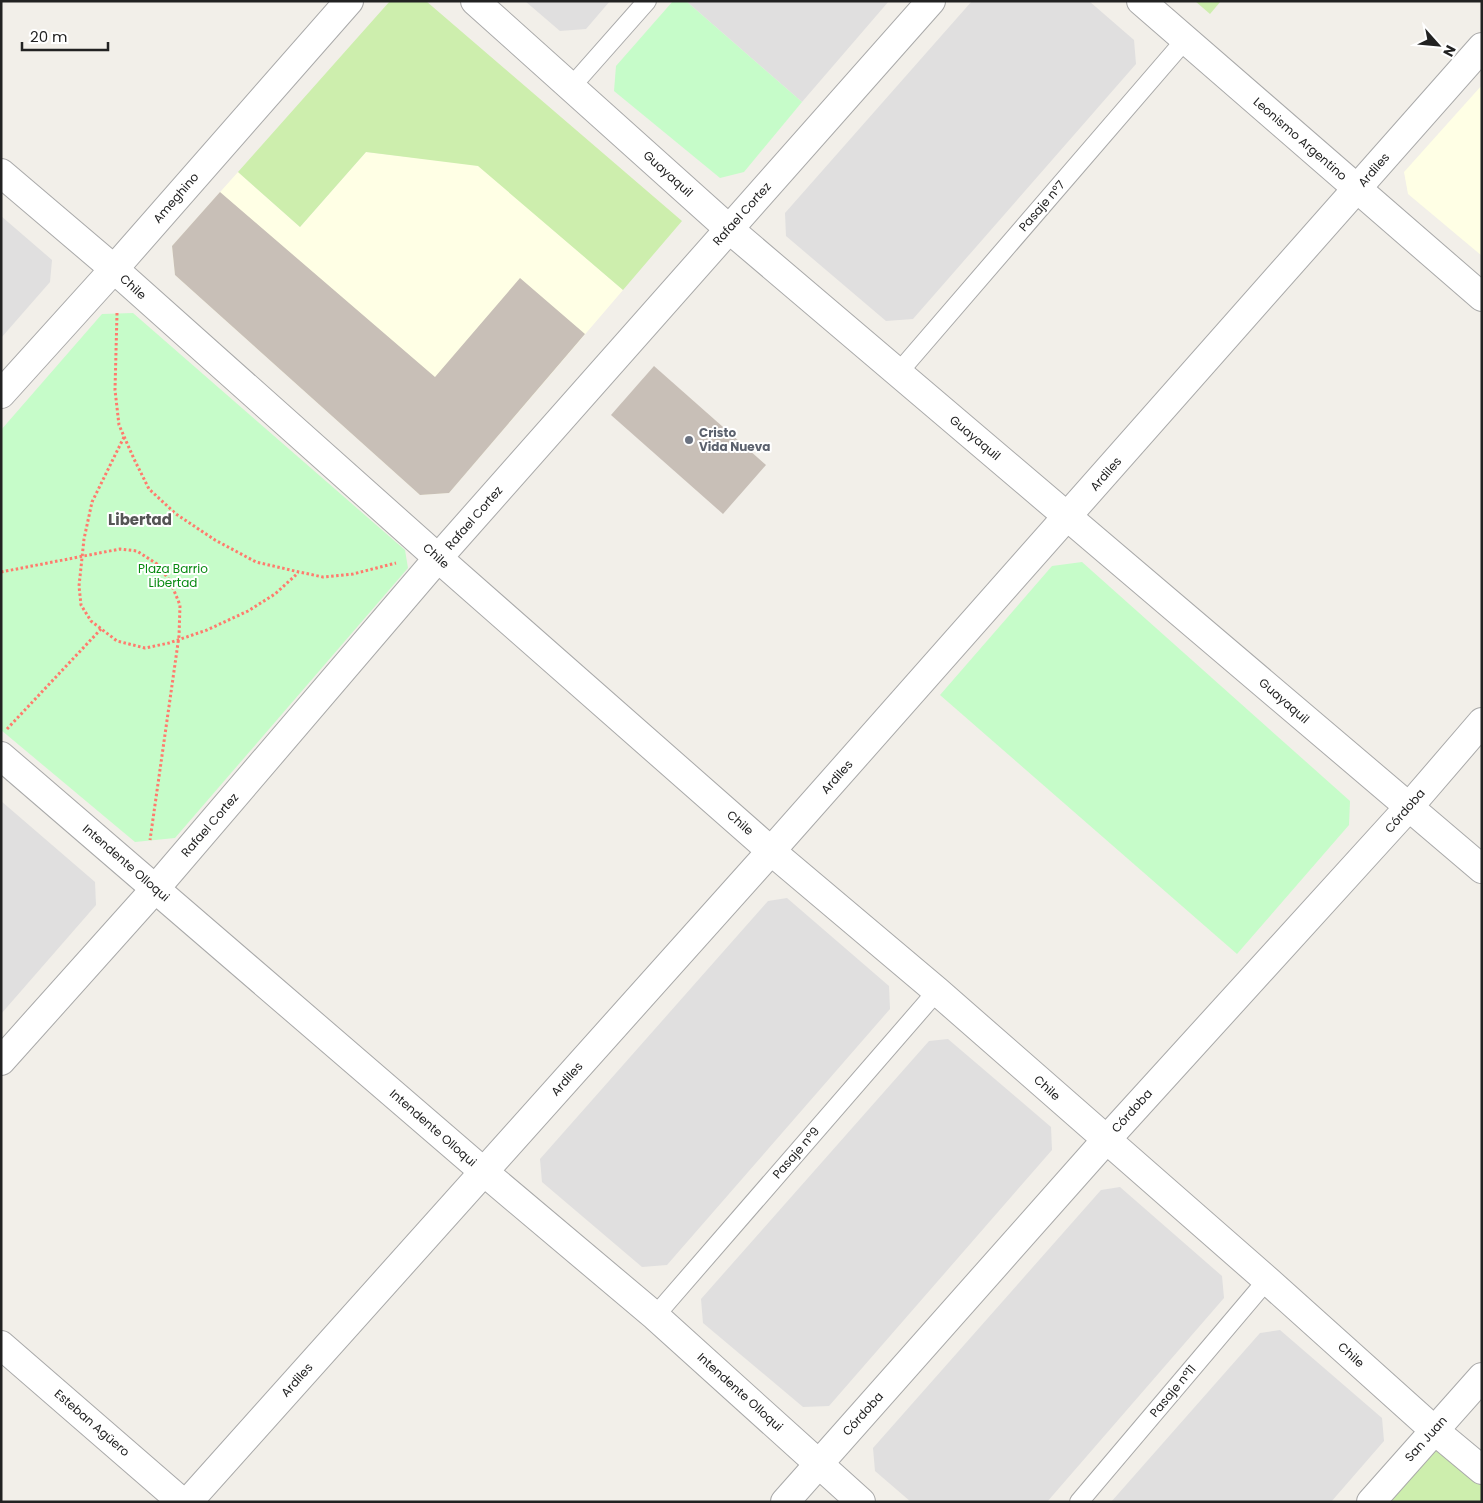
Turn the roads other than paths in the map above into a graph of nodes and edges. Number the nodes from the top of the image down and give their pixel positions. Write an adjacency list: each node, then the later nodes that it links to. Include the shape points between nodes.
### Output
1 (349, 1): 12 (street, Ameghino)
2 (475, 1): 8 (street, Guayaquil)
3 (647, 1): 8 (lane)
4 (931, 1): 11 (street, Rafael Cortez)
5 (1141, 1): 6 (street, Leonismo Argentino)
6 (1185, 40): 10 (street, Leonismo Argentino); 14 (lane, Pasaje nº7)
7 (1482, 47): 10 (street, Ardiles)
8 (571, 87): 11 (street, Guayaquil)
9 (1, 173): 12 (street, Chile)
10 (1357, 189): 13 (street, Leonismo Argentino); 16 (street, Ardiles)
11 (729, 229): 14 (street, Guayaquil); 17 (street, Rafael Cortez)
12 (114, 269): 15 (street, Ameghino); 17 (street, Chile)
13 (1482, 297)
14 (898, 373): 16 (street, Guayaquil)
15 (1, 394)
16 (1068, 517): 20 (street, Guayaquil); 21 (street, Ardiles)
17 (438, 558): 21 (street, Chile); 23 (street, Rafael Cortez)
18 (1482, 722): 20 (street, Córdoba)
19 (3, 744): 23 (street, Intendente Olloqui)
20 (1408, 808): 22 (street, Guayaquil); 26 (street, Córdoba)
21 (771, 851): 24 (street, Chile); 27 (street, Ardiles)
22 (1482, 869)
23 (155, 889): 25 (street, Rafael Cortez); 27 (street, Intendente Olloqui)
24 (937, 991): 26 (street, Chile); 29 (lane, Pasaje nº9)
25 (1, 1061)
26 (1106, 1140): 28 (street, Chile); 33 (street, Córdoba)
27 (484, 1172): 29 (street, Intendente Olloqui); 36 (street, Ardiles)
28 (1267, 1280): 32 (street, Chile); 39 (lane, Pasaje nº11)
29 (655, 1316): 33 (street, Intendente Olloqui)
30 (1, 1345): 35 (street, Esteban Agüero)
31 (1482, 1377): 32 (street, San Juan)
32 (1434, 1430): 34 (street, Chile); 40 (street, San Juan)
33 (819, 1463): 37 (street, Córdoba); 38 (street, Intendente Olloqui)
34 (1482, 1470)
35 (182, 1502)
36 (188, 1502)
37 (785, 1502)
38 (861, 1502)
39 (1079, 1502)
40 (1371, 1502)

